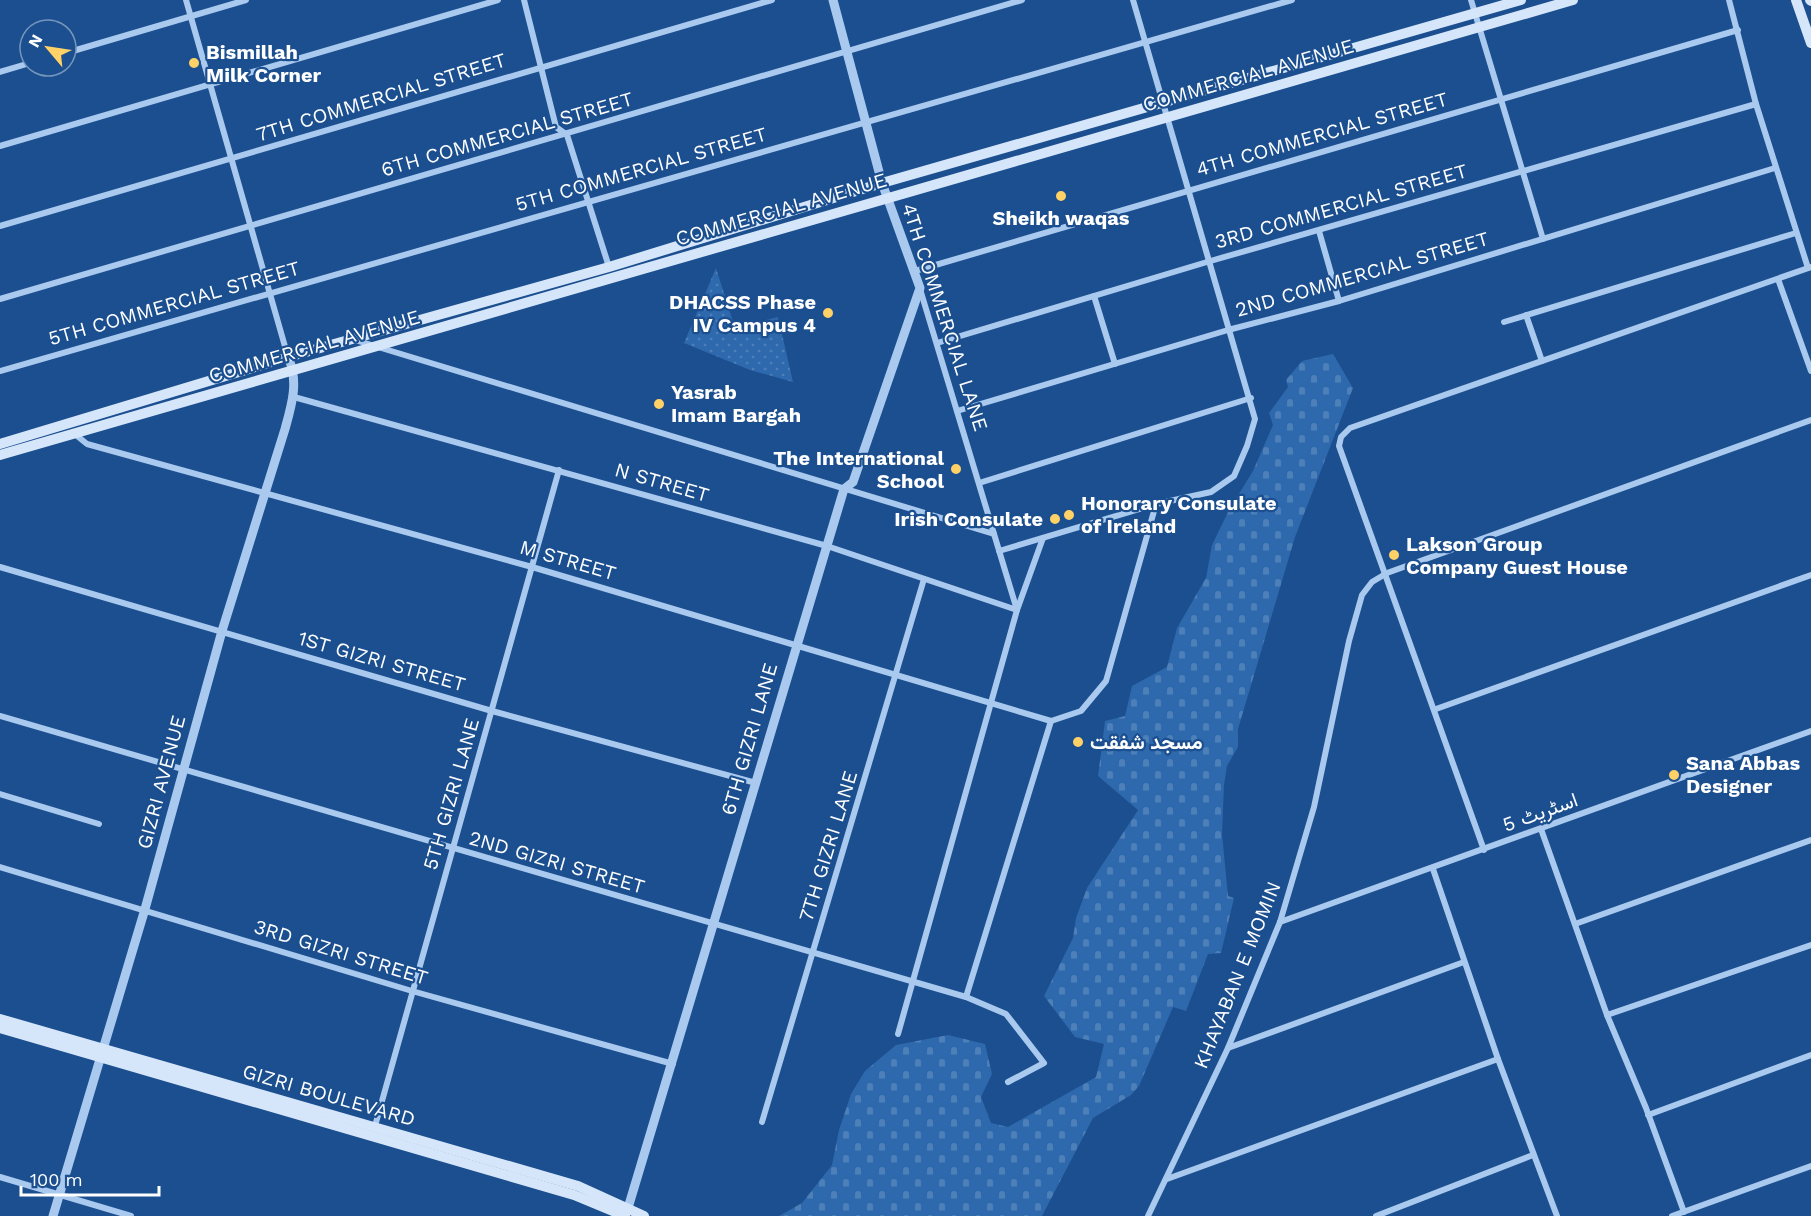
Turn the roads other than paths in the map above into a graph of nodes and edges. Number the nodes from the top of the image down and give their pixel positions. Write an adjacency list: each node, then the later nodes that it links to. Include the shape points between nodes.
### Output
1 (186, 0): 16 (street)
2 (246, 0): 16 (street)
3 (498, 0): 26 (street)
4 (524, 0): 23 (street)
5 (772, 0): 23 (street, 7TH COMMERCIAL STREET)
6 (833, 0): 22 (street, 4TH COMMERCIAL LANE)
7 (1132, 0): 19 (street)
8 (1292, 0): 19 (street, 5TH COMMERCIAL STREET)
9 (1472, 0): 15 (street)
10 (1521, 0): 15 (main road, COMMERCIAL AVENUE)
11 (1573, 0): 17 (main road, COMMERCIAL AVENUE)
12 (1729, 0): 18 (street)
13 (1796, 0): 20 (main road)
14 (1017, 1): 22 (street, 6TH COMMERCIAL STREET)
15 (1476, 14): 17 (street); 28 (main road, COMMERCIAL AVENUE)
16 (191, 16): 21 (street); 26 (street)
17 (1480, 28): 27 (street); 30 (main road, COMMERCIAL AVENUE)
18 (1738, 30): 27 (street, 4TH COMMERCIAL STREET); 29 (street)
19 (1145, 42): 28 (street); 31 (street, 5TH COMMERCIAL STREET)
20 (1811, 43)
21 (78, 49)
22 (849, 51): 31 (street, 4TH COMMERCIAL LANE); 32 (street, 6TH COMMERCIAL STREET)
23 (541, 66): 32 (street, via 556,127); 34 (street, 7TH COMMERCIAL STREET)
24 (18, 67): 25 (street)
25 (0, 72)
26 (210, 84): 33 (street); 34 (street)
27 (1502, 99): 36 (street); 38 (street, 4TH COMMERCIAL STREET)
28 (1161, 103): 30 (street); 37 (main road, COMMERCIAL AVENUE)
29 (1756, 104): 35 (street); 36 (street, 3RD COMMERCIAL STREET)
30 (1166, 118): 38 (street); 39 (main road, COMMERCIAL AVENUE)
31 (867, 122): 37 (street, 4TH COMMERCIAL LANE); 40 (street, 5TH COMMERCIAL STREET)
32 (567, 135): 40 (street); 42 (street, 6TH COMMERCIAL STREET)
33 (0, 146)
34 (232, 159): 41 (street, 7TH COMMERCIAL STREET); 42 (street)
35 (1775, 168): 44 (street); 45 (street, 2ND COMMERCIAL STREET)
36 (1523, 171): 43 (street, 3RD COMMERCIAL STREET); 45 (street)
37 (882, 183): 39 (street, 4TH COMMERCIAL LANE); 47 (main road, COMMERCIAL AVENUE)
38 (1188, 191): 46 (street); 49 (street, 4TH COMMERCIAL STREET)
39 (888, 197): 49 (street, 4TH COMMERCIAL LANE); 61 (main road, COMMERCIAL AVENUE)
40 (588, 202): 47 (street); 52 (street, 5TH COMMERCIAL STREET)
41 (0, 226)
42 (251, 226): 52 (street); 54 (street, 6TH COMMERCIAL STREET)
43 (1319, 231): 46 (street, 3RD COMMERCIAL STREET); 55 (street)
44 (1796, 233): 48 (street); 56 (street)
45 (1543, 239): 55 (street, 2ND COMMERCIAL STREET)
46 (1207, 262): 53 (street, 3RD COMMERCIAL STREET); 58 (street)
47 (609, 267): 59 (main road, COMMERCIAL AVENUE)
48 (1810, 268): 50 (street)
49 (915, 271): 51 (street, 4TH COMMERCIAL LANE)
50 (1778, 279): 63 (street); 67 (street)
51 (920, 288): 60 (street, 4TH COMMERCIAL LANE); 77 (street, 6TH GIZRI LANE, via 854,482)
52 (270, 293): 62 (street); 65 (street, 5TH COMMERCIAL STREET)
53 (1094, 296): 60 (street, 3RD COMMERCIAL STREET); 64 (street)
54 (0, 299)
55 (1339, 301): 58 (street, 2ND COMMERCIAL STREET)
56 (1526, 315): 57 (street); 63 (street)
57 (1504, 322)
58 (1228, 330): 64 (street, 2ND COMMERCIAL STREET); 69 (street)
59 (354, 340): 61 (street); 62 (main road, COMMERCIAL AVENUE)
60 (937, 344): 70 (street, 4TH COMMERCIAL LANE)
61 (372, 347): 66 (main road, COMMERCIAL AVENUE); 77 (street)
62 (288, 357): 66 (street, GIZRI AVENUE); 73 (main road, COMMERCIAL AVENUE)
63 (1542, 361): 86 (street, via 1350,428 1341,437 1339,446)
64 (1115, 364): 70 (street, 2ND COMMERCIAL STREET)
65 (0, 370)
66 (294, 370): 68 (street, GIZRI AVENUE); 72 (main road, COMMERCIAL AVENUE)
67 (1811, 371)
68 (294, 397): 75 (street, N STREET); 78 (street, GIZRI AVENUE)
69 (1251, 398): 76 (street); 79 (street, via 1255,419 1233,476 1211,492)
70 (957, 411): 76 (street, 4TH COMMERCIAL LANE)
71 (1811, 420): 86 (street)
72 (76, 435): 74 (main road, COMMERCIAL AVENUE); 78 (street, M STREET, via 87,444)
73 (0, 444)
74 (0, 456)
75 (559, 470): 82 (street, N STREET); 85 (street, 5TH GIZRI LANE)
76 (979, 483): 80 (street, 4TH COMMERCIAL LANE)
77 (844, 489): 80 (street); 82 (street, 6TH GIZRI LANE)
78 (262, 494): 85 (street, M STREET); 90 (street, GIZRI AVENUE)
79 (1156, 504): 81 (street); 97 (street, via 1106,681 1081,711)
80 (994, 534): 83 (street, 4TH COMMERCIAL LANE)
81 (1043, 538): 83 (street); 89 (street)
82 (826, 546): 88 (street, N STREET); 91 (street, 6TH GIZRI LANE)
83 (999, 550): 89 (street, 4TH COMMERCIAL LANE)
84 (0, 567): 90 (street, 1ST GIZRI STREET)
85 (532, 567): 91 (street, M STREET); 95 (street, 5TH GIZRI LANE)
86 (1386, 573): 94 (street); 110 (street, KHAYABAN E MOMIN, via 1362,595 1314,807)
87 (1811, 575): 94 (street)
88 (924, 579): 89 (street, N STREET); 92 (street, 7TH GIZRI LANE)
89 (1017, 610): 93 (street)
90 (222, 631): 95 (street, 1ST GIZRI STREET); 99 (street, GIZRI AVENUE)
91 (796, 644): 92 (street, M STREET); 100 (street, 6TH GIZRI LANE)
92 (897, 674): 93 (street, M STREET); 114 (street, 7TH GIZRI LANE)
93 (991, 704): 97 (street, M STREET); 116 (street)
94 (1436, 709): 106 (street)
95 (492, 711): 100 (street, 1ST GIZRI STREET); 105 (street, 5TH GIZRI LANE)
96 (0, 716): 99 (street, 2ND GIZRI STREET)
97 (1051, 721): 118 (street)
98 (1811, 731): 103 (street, اسٹریٹ 5)
99 (182, 770): 105 (street, 2ND GIZRI STREET); 109 (street, GIZRI AVENUE)
100 (756, 783): 111 (street, 6TH GIZRI LANE)
101 (0, 794): 102 (street)
102 (99, 824)
103 (1541, 829): 106 (street, اسٹریٹ 5); 112 (street)
104 (1811, 840): 112 (street)
105 (451, 849): 111 (street, 2ND GIZRI STREET); 117 (street, 5TH GIZRI LANE)
106 (1484, 850): 108 (street, اسٹریٹ 5)
107 (0, 867): 109 (street, 3RD GIZRI STREET)
108 (1433, 869): 110 (street, اسٹریٹ 5); 115 (street)
109 (145, 909): 117 (street, 3RD GIZRI STREET); 124 (street, GIZRI AVENUE)
110 (1280, 922): 123 (street, KHAYABAN E MOMIN)
111 (713, 924): 114 (street, 2ND GIZRI STREET); 127 (street, 6TH GIZRI LANE)
112 (1575, 924): 119 (street)
113 (1811, 945): 119 (street)
114 (813, 952): 116 (street, 2ND GIZRI STREET); 130 (street, 7TH GIZRI LANE)
115 (1464, 962): 123 (street); 126 (street)
116 (914, 980): 118 (street, 2ND GIZRI STREET); 122 (street)
117 (412, 991): 127 (street, 3RD GIZRI STREET); 131 (street, 5TH GIZRI LANE)
118 (966, 997): 128 (street, 2ND GIZRI STREET, via 1006,1014 1044,1063)
119 (1607, 1015): 129 (street)
120 (0, 1019): 124 (main road, GIZRI BOULEVARD)
121 (0, 1028): 124 (main road, GIZRI BOULEVARD)
122 (898, 1034)
123 (1228, 1048): 135 (street, KHAYABAN E MOMIN)
124 (102, 1053): 131 (main road, GIZRI BOULEVARD); 136 (street, GIZRI AVENUE); 137 (main road, GIZRI BOULEVARD)
125 (1811, 1055): 129 (street)
126 (1498, 1059): 132 (street); 135 (street)
127 (674, 1064): 137 (street, 6TH GIZRI LANE)
128 (1008, 1082)
129 (1648, 1115): 138 (street)
130 (762, 1122)
131 (375, 1126): 137 (main road, GIZRI BOULEVARD, via 578,1186)
132 (1533, 1155): 143 (street); 144 (street)
133 (1811, 1166): 138 (street)
134 (0, 1177): 136 (street)
135 (1167, 1179): 142 (street, KHAYABAN E MOMIN)
136 (59, 1194): 139 (street, GIZRI AVENUE); 140 (street)
137 (627, 1212): 141 (main road, GIZRI BOULEVARD)
138 (1684, 1212): 145 (street)
139 (53, 1216)
140 (131, 1216)
141 (644, 1216)
142 (1148, 1216)
143 (1376, 1216)
144 (1557, 1216)
145 (1672, 1216)

